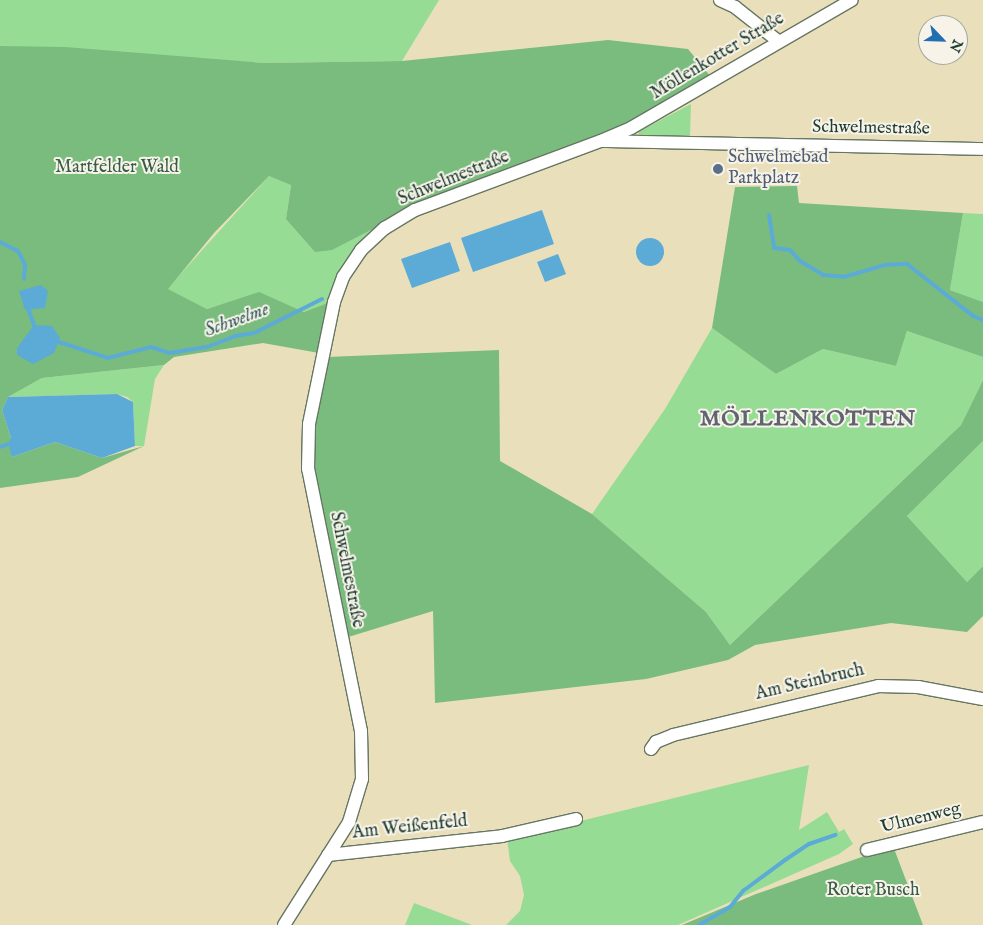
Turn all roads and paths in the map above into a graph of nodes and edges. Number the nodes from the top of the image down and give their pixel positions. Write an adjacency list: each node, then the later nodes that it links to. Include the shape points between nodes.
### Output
1 (720, 0): 3 (street, via 735,7)
2 (852, 0): 3 (street, Möllenkotter Straße)
3 (778, 41): 4 (street, Möllenkotter Straße, via 640,123)
4 (601, 142): 5 (street, Schwelmestraße); 11 (street, Schwelmestraße, via 415,210 385,228 361,250 340,285 309,424 308,469 361,731 362,779 349,822)
5 (983, 149)
6 (983, 699): 7 (street, Am Steinbruch, via 918,687 878,686 690,730 660,740)
7 (651, 749)
8 (576, 820): 11 (street, Am Weißenfeld, via 502,836)
9 (983, 822): 10 (street, Ulmenweg)
10 (867, 850)
11 (328, 855): 12 (street)
12 (284, 925)

